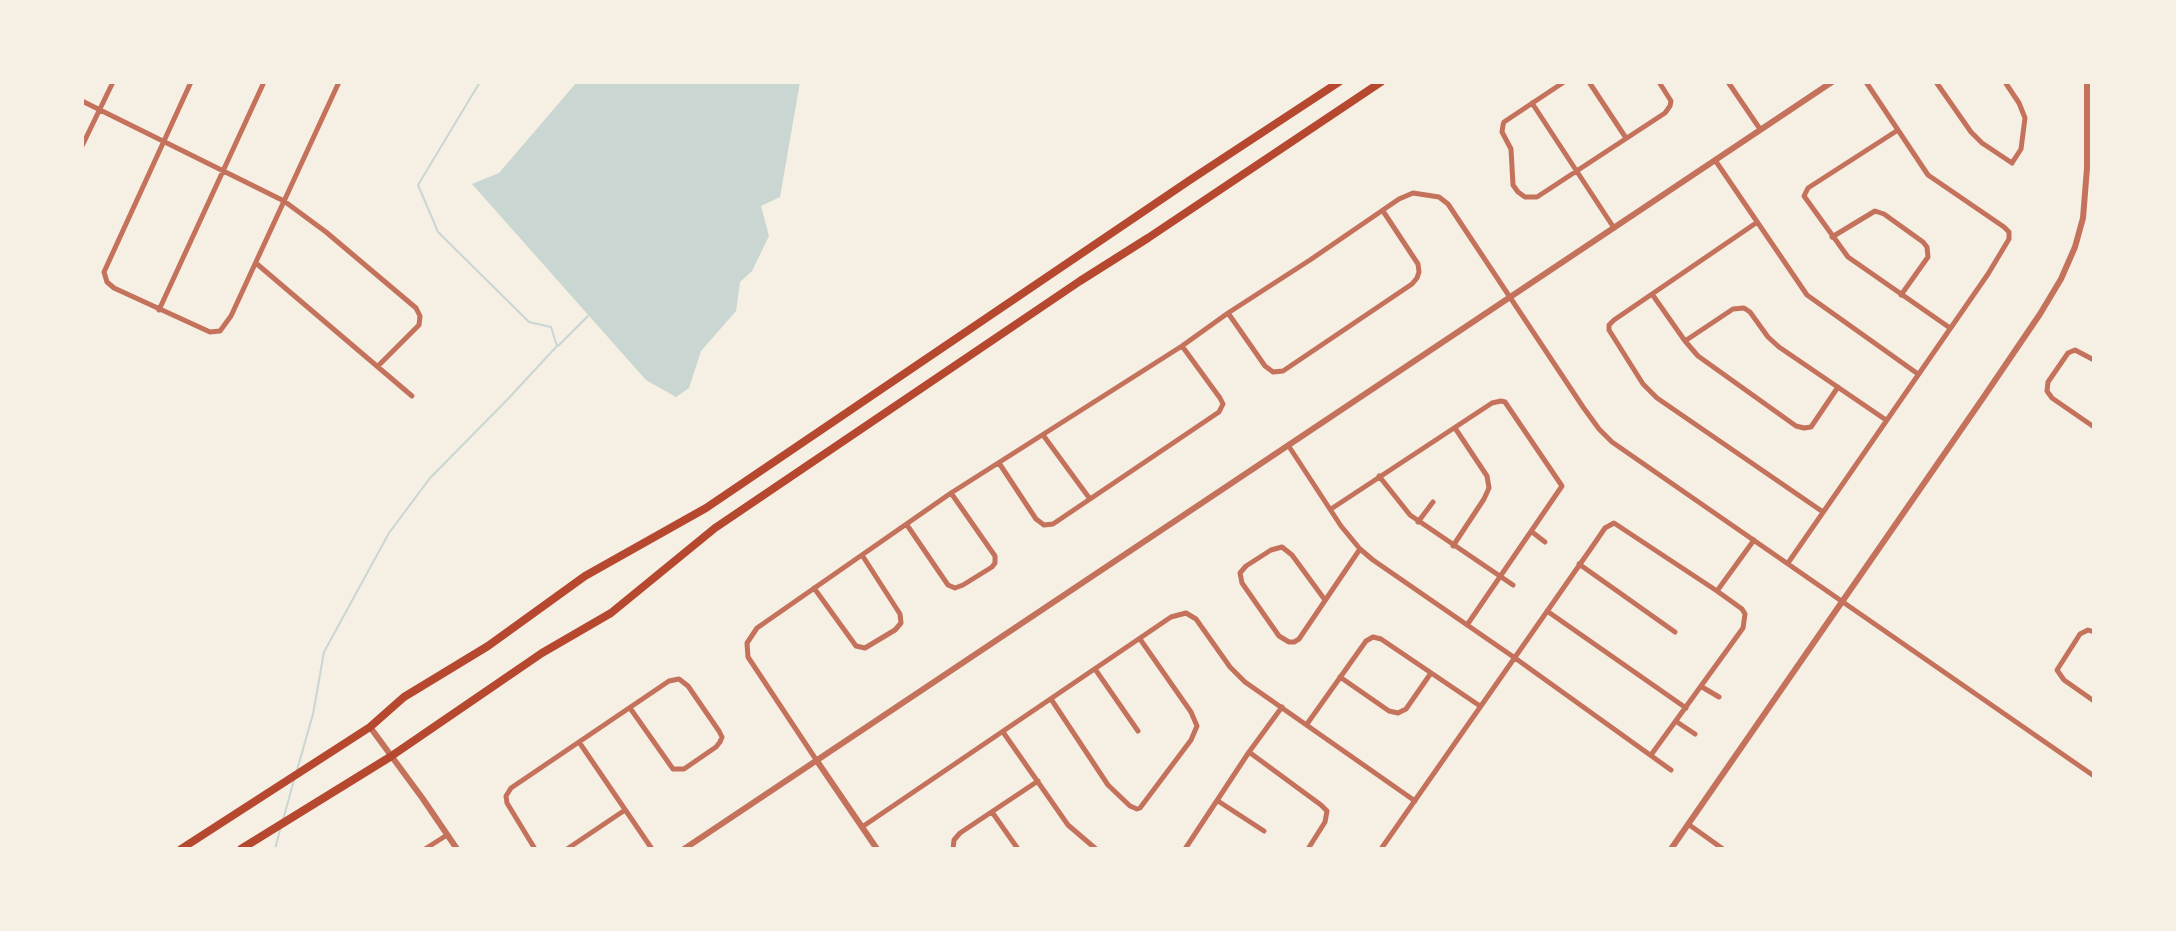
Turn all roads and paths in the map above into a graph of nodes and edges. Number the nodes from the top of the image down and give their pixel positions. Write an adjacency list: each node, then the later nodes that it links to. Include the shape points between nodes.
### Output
1 (113, 82): 18 (street)
2 (191, 82): 22 (street)
3 (264, 82): 25 (street)
4 (339, 82): 27 (street)
5 (1339, 82): 93 (main road, via 706,508 577,581 495,642 404,697)
6 (1381, 82): 100 (main road, via 715,528 619,607)
7 (1564, 82): 17 (street)
8 (1589, 82): 21 (street)
9 (1659, 82): 21 (street, via 1671,101 1668,110)
10 (1728, 82): 19 (street)
11 (1832, 82): 19 (street)
12 (1866, 82): 20 (street)
13 (1936, 82): 14 (street, via 1971,132 2012,163 2024,139 2025,118)
14 (2005, 82)
15 (2087, 82): 73 (street, via 2086,197 2069,262 2040,314)
16 (82, 101): 18 (street)
17 (1532, 103): 26 (street); 26 (street, via 1502,129 1511,149 1516,189 1534,199)
18 (99, 110): 22 (street); 23 (street)
19 (1760, 129): 24 (street)
20 (1898, 130): 31 (street, via 1805,192); 38 (street, via 1932,178 2009,234)
21 (1626, 138): 26 (street)
22 (163, 141): 25 (street); 36 (street, via 104,272 114,288)
23 (82, 146)
24 (1715, 160): 29 (street); 30 (street)
25 (223, 171): 27 (street); 36 (street)
26 (1576, 171): 30 (street)
27 (284, 201): 32 (street); 42 (street, via 419,312 417,328)
28 (1383, 211): 35 (street, via 1413,193 1439,197); 37 (street); 37 (street, via 1418,264 1417,278 1283,371 1265,366)
29 (1756, 223): 33 (street); 43 (street, via 1810,298)
30 (1614, 228): 35 (street)
31 (1832, 237): 34 (street, via 1851,260); 34 (street, via 1875,211 1923,242 1928,257)
32 (257, 264): 36 (street, via 220,331 205,331); 42 (street)
33 (1652, 294): 39 (street); 57 (street, via 1609,325 1611,337 1643,384)
34 (1901, 295): 38 (street)
35 (1510, 296): 50 (street); 61 (street, via 1604,435)
36 (159, 310)
37 (1228, 313): 40 (street)
38 (1950, 328): 43 (street)
39 (1685, 341): 44 (street, via 1733,309 1744,308 1772,341); 44 (street, via 1698,356 1796,426 1811,427)
40 (1182, 346): 49 (street); 54 (street, via 1220,398 1221,409)
41 (2094, 360): 47 (street, via 2075,350 2068,353 2047,391)
42 (378, 366): 45 (street)
43 (1918, 374): 46 (street)
44 (1838, 387): 46 (street)
45 (412, 396)
46 (1886, 420): 57 (street)
47 (2094, 427)
48 (1455, 428): 52 (street); 60 (street, via 1496,401 1507,405 1562,486); 63 (street, via 1487,476 1489,488)
49 (1043, 435): 51 (street); 54 (street)
50 (1288, 445): 56 (street); 101 (street)
51 (999, 463): 53 (street); 54 (street, via 1044,525)
52 (1379, 476): 56 (street); 58 (street)
53 (951, 493): 59 (street); 59 (street, via 995,556 992,567 951,587)
54 (1090, 499)
55 (1433, 502): 58 (street)
56 (1331, 509): 64 (street)
57 (1823, 512): 66 (street)
58 (1418, 522): 63 (street)
59 (907, 525): 65 (street)
60 (1532, 532): 62 (street); 68 (street)
61 (1754, 540): 66 (street); 71 (street)
62 (1545, 542)
63 (1453, 546): 68 (street)
64 (1360, 549): 72 (street); 75 (street)
65 (862, 555): 70 (street); 70 (street, via 900,614 895,630 865,648 856,646)
66 (1788, 563): 73 (street)
67 (1579, 564): 71 (street, via 1614,523); 74 (street); 76 (street)
68 (1499, 577): 69 (street); 75 (street)
69 (1513, 585)
70 (814, 588): 101 (street, via 757,628 746,648)
71 (1717, 591): 83 (street, via 1742,609 1746,620)
72 (1325, 600): 72 (street, via 1299,639 1289,642 1279,636 1240,573 1282,547)
73 (1841, 601): 103 (street); 109 (street)
74 (1547, 611): 79 (street); 90 (street)
75 (1467, 625): 79 (street)
76 (1675, 632)
77 (2094, 632): 86 (street, via 2080,634 2057,670)
78 (1140, 639): 80 (street); 85 (street, via 1197,726 1140,808 1130,806 1108,785); 88 (street, via 1176,615 1191,615 1236,674)
79 (1515, 658): 87 (street); 99 (street)
80 (1095, 669): 85 (street); 94 (street)
81 (1431, 673): 82 (street, via 1373,637); 82 (street, via 1398,713); 87 (street)
82 (1340, 677): 92 (street)
83 (1702, 687): 84 (street); 90 (street)
84 (1719, 697)
85 (1051, 699): 95 (street)
86 (2094, 701)
87 (1480, 706): 106 (street)
88 (1282, 707): 92 (street); 98 (street)
89 (630, 708): 89 (street, via 679,679 722,737 687,767 673,769); 97 (street)
90 (1686, 708): 91 (street)
91 (1677, 722): 96 (street); 99 (street)
92 (1307, 724): 106 (street)
93 (370, 727): 100 (street); 114 (main road)
94 (1138, 731)
95 (1003, 732): 104 (street); 110 (street)
96 (1695, 734)
97 (579, 742): 107 (street); 118 (street, via 506,796)
98 (1249, 752): 105 (street); 126 (street, via 1327,811)
99 (1651, 755): 102 (street)
100 (390, 757): 112 (street); 115 (main road)
101 (817, 761): 110 (street); 121 (street)
102 (1671, 770)
103 (2094, 776)
104 (1038, 781): 108 (street); 125 (street, via 1075,834)
105 (1218, 801): 111 (street); 113 (street)
106 (1415, 801): 127 (street)
107 (625, 810): 119 (street); 120 (street)
108 (992, 812): 123 (street, via 960,833); 124 (street)
109 (1688, 824): 128 (street); 129 (street)
110 (862, 827): 122 (street)
111 (1264, 831)
112 (447, 835): 116 (street); 117 (street)
113 (1188, 848)
114 (181, 849)
115 (241, 849)
116 (425, 849)
117 (457, 849)
118 (535, 849)
119 (567, 849)
120 (652, 849)
121 (684, 849)
122 (877, 849)
123 (953, 849)
124 (1018, 849)
125 (1096, 849)
126 (1308, 849)
127 (1381, 849)
128 (1671, 849)
129 (1723, 849)

